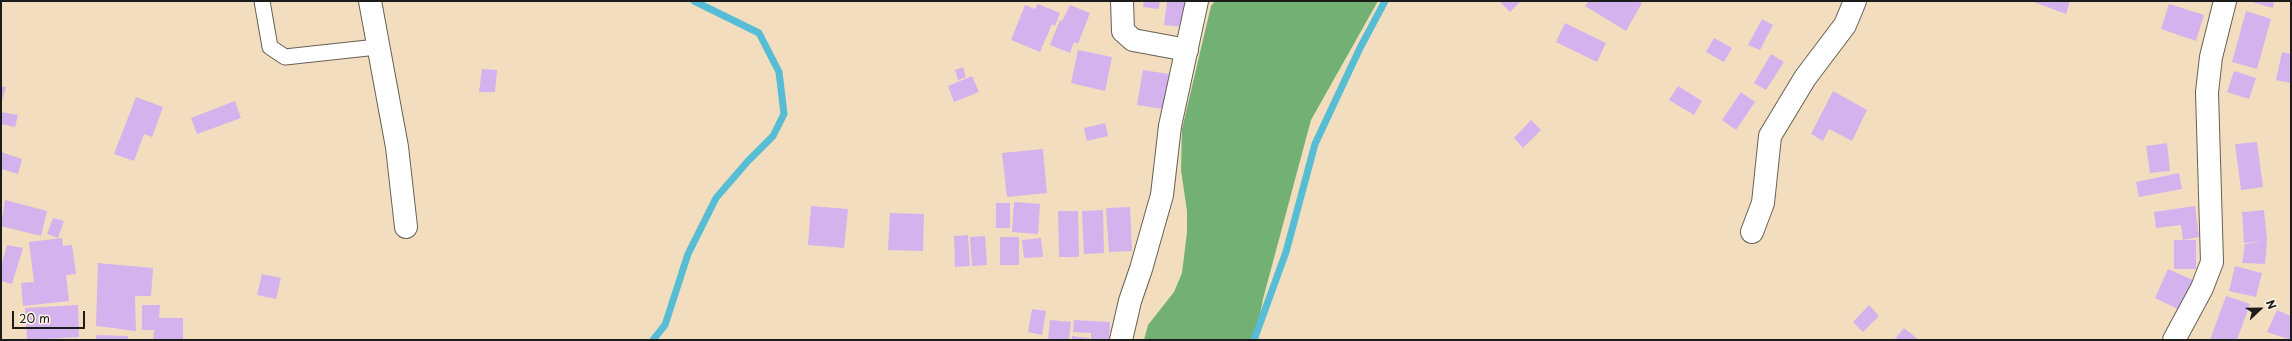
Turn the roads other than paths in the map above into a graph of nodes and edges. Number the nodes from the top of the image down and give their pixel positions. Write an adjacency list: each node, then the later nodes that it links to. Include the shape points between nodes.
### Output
1 (262, 1): 7 (lane, via 270,47 285,57)
2 (370, 1): 7 (street)
3 (1122, 1): 8 (street, via 1123,31 1133,40)
4 (1196, 1): 8 (street)
5 (1855, 1): 10 (street, via 1845,25 1805,78 1770,136 1763,203)
6 (2225, 1): 12 (street, via 2211,57 2207,92 2212,262 2202,288)
7 (377, 47): 9 (street, via 397,147)
8 (1188, 50): 11 (street, via 1170,126 1162,195 1130,300)
9 (406, 227)
10 (1752, 232)
11 (1121, 340)
12 (2174, 340)

